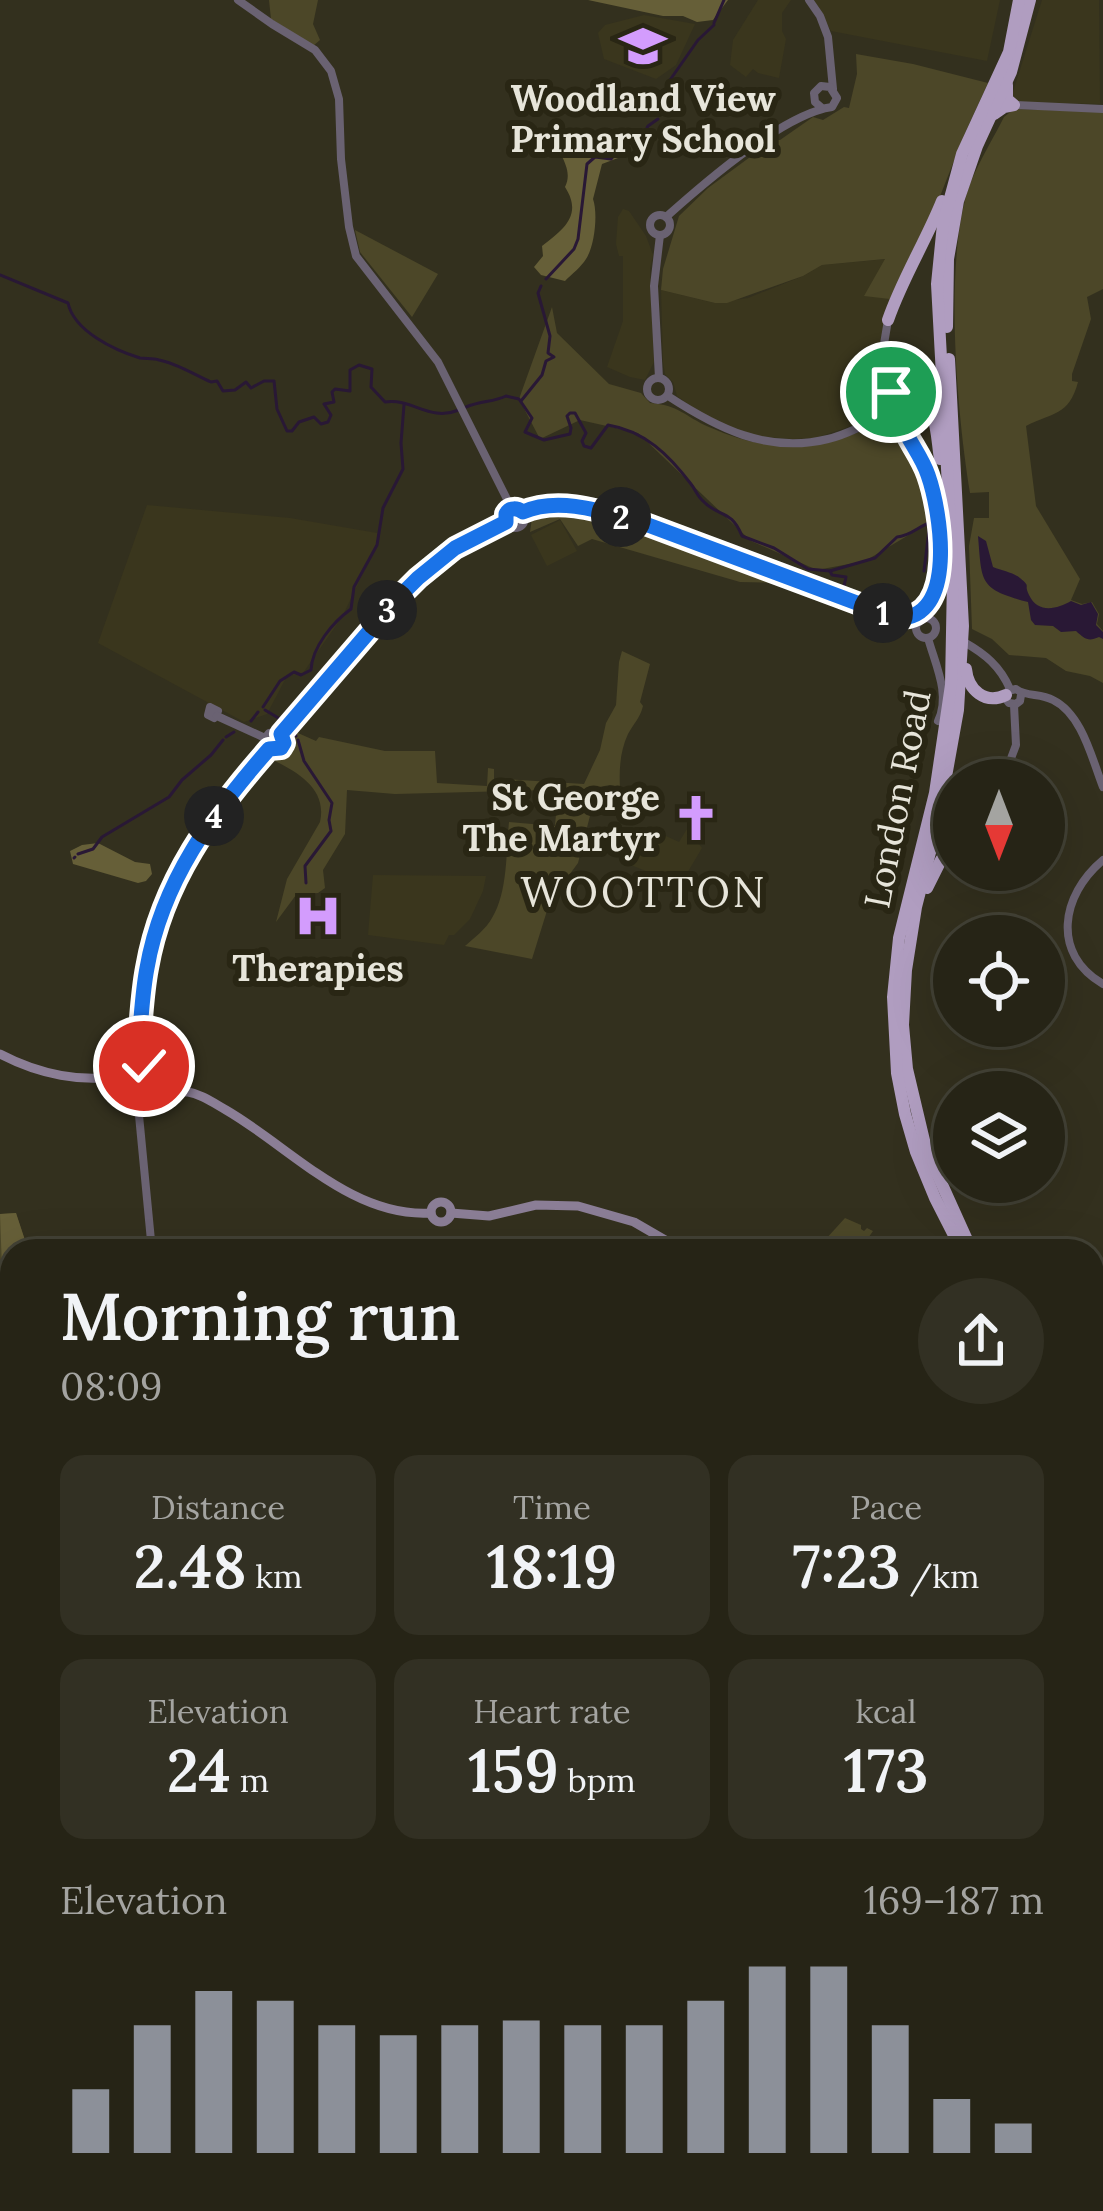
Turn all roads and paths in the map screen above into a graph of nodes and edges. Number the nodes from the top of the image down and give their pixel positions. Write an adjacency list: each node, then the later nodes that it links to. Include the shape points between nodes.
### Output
1 (238, 0): 28 (street, via 315,50 331,71 356,256 439,362)
2 (809, 0): 5 (street, via 828,38)
3 (1019, 0): 15 (highway, London Road, via 1009,52)
4 (1030, 0): 6 (highway, London Road)
5 (830, 73): 7 (street); 8 (street)
6 (1009, 78): 10 (highway); 14 (highway, London Road)
7 (821, 86): 8 (street); 9 (street)
8 (833, 89): 11 (street, via 836,101)
9 (814, 99): 11 (street); 13 (street)
10 (1014, 105): 12 (street); 14 (highway)
11 (822, 108): 13 (street)
12 (1103, 109)
13 (808, 111): 16 (street)
14 (989, 120): 34 (highway, London Road, via 958,201 947,276)
15 (962, 154): 18 (highway); 27 (highway, London Road, via 937,284)
16 (666, 217): 17 (street, via 670,228); 17 (street, via 649,223)
17 (660, 236): 19 (street)
18 (888, 320): 20 (street)
19 (658, 378): 21 (street); 21 (street, via 648,394)
20 (876, 394): 22 (street, via 891,392); 23 (street)
21 (668, 396): 25 (street, via 727,431 764,442 821,441)
22 (899, 408): 24 (street); 26 (street); 27 (highway, via 911,397 928,404)
23 (871, 410): 24 (street); 25 (street)
24 (885, 419): 25 (street); 26 (street)
25 (869, 423)
26 (901, 424): 31 (street, via 938,513)
27 (949, 507): 47 (highway, London Road, via 951,685)
28 (512, 509): 29 (street); 30 (street)
29 (523, 512): 30 (street, via 521,525); 32 (street, via 564,506 631,520)
30 (506, 522): 42 (street, via 418,578)
31 (931, 604): 32 (street); 33 (street); 35 (street)
32 (901, 620): 33 (street)
33 (919, 624): 35 (street, via 928,619); 36 (street)
34 (963, 626): 38 (highway, via 970,686 990,699); 50 (highway, London Road, via 951,758)
35 (938, 627): 36 (street); 38 (street, via 1000,670)
36 (928, 638): 41 (street, via 943,692)
37 (1035, 695): 38 (street, via 1016,689); 40 (street); 46 (street, via 1074,718)
38 (1010, 696): 40 (street)
39 (218, 716): 43 (street)
40 (1017, 719): 45 (street)
41 (938, 721): 47 (highway)
42 (281, 734): 43 (street); 44 (street, via 281,748)
43 (265, 738): 44 (street)
44 (269, 749): 53 (street, via 200,835 169,893 146,972)
45 (1011, 759)
46 (1103, 787)
47 (922, 845): 59 (highway, London Road, via 894,980 897,1073 910,1133)
48 (1103, 860): 51 (street, via 1078,890 1068,935 1082,971)
49 (933, 874): 50 (highway)
50 (911, 935): 60 (highway, London Road, via 903,1014 910,1091)
51 (1103, 984)
52 (0, 1054): 54 (main road, via 70,1077)
53 (137, 1062): 54 (main road); 55 (main road)
54 (125, 1075): 56 (main road)
55 (146, 1076): 56 (main road); 58 (main road, via 213,1102 373,1204 442,1222 451,1213 578,1206)
56 (136, 1084): 57 (street)
57 (151, 1239)
58 (663, 1239)
59 (956, 1239)
60 (967, 1239)

